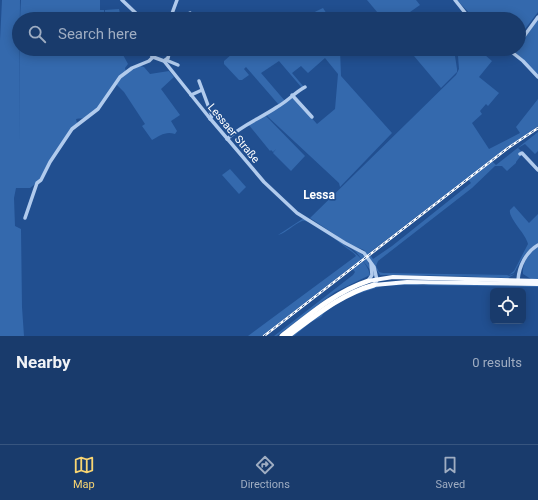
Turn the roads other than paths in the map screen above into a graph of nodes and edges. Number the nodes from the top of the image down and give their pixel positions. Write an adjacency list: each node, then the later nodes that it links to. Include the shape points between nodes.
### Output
1 (122, 0): 4 (street)
2 (177, 0): 5 (street)
3 (455, 0): 6 (street)
4 (135, 12)
5 (173, 12)
6 (464, 12)
7 (538, 17): 8 (street)
8 (526, 33)
9 (167, 56): 12 (street)
10 (518, 56): 14 (street)
11 (153, 57): 12 (street); 25 (street, via 120,77 98,109 71,131 37,183)
12 (165, 60): 13 (street); 18 (street, Lessaer Straße)
13 (178, 65)
14 (538, 77)
15 (199, 81): 17 (street)
16 (305, 87): 19 (street)
17 (202, 90): 18 (street); 21 (street, via 211,115)
18 (191, 95): 21 (street, Lessaer Straße)
19 (292, 95): 20 (street); 22 (street, via 278,107)
20 (312, 117)
21 (210, 119): 22 (street, Lessaer Straße)
22 (227, 139): 27 (street, Lessaer Straße, via 257,175 297,213 364,253)
23 (520, 154): 24 (street, via 522,153)
24 (538, 170)
25 (25, 218)
26 (538, 245): 31 (street, via 527,255)
27 (371, 263): 28 (street, Lessaer Straße); 33 (street, via 372,275)
28 (376, 273): 29 (street); 30 (street, Lessaer Straße)
29 (385, 278): 30 (main road); 31 (main road)
30 (377, 279): 33 (main road); 36 (street)
31 (518, 280): 32 (main road); 34 (main road)
32 (538, 280)
33 (368, 281): 37 (highway, via 334,297)
34 (512, 283): 35 (main road); 36 (main road, via 407,282)
35 (538, 284)
36 (374, 285): 38 (highway, via 354,291)
37 (282, 336)
38 (288, 336)

